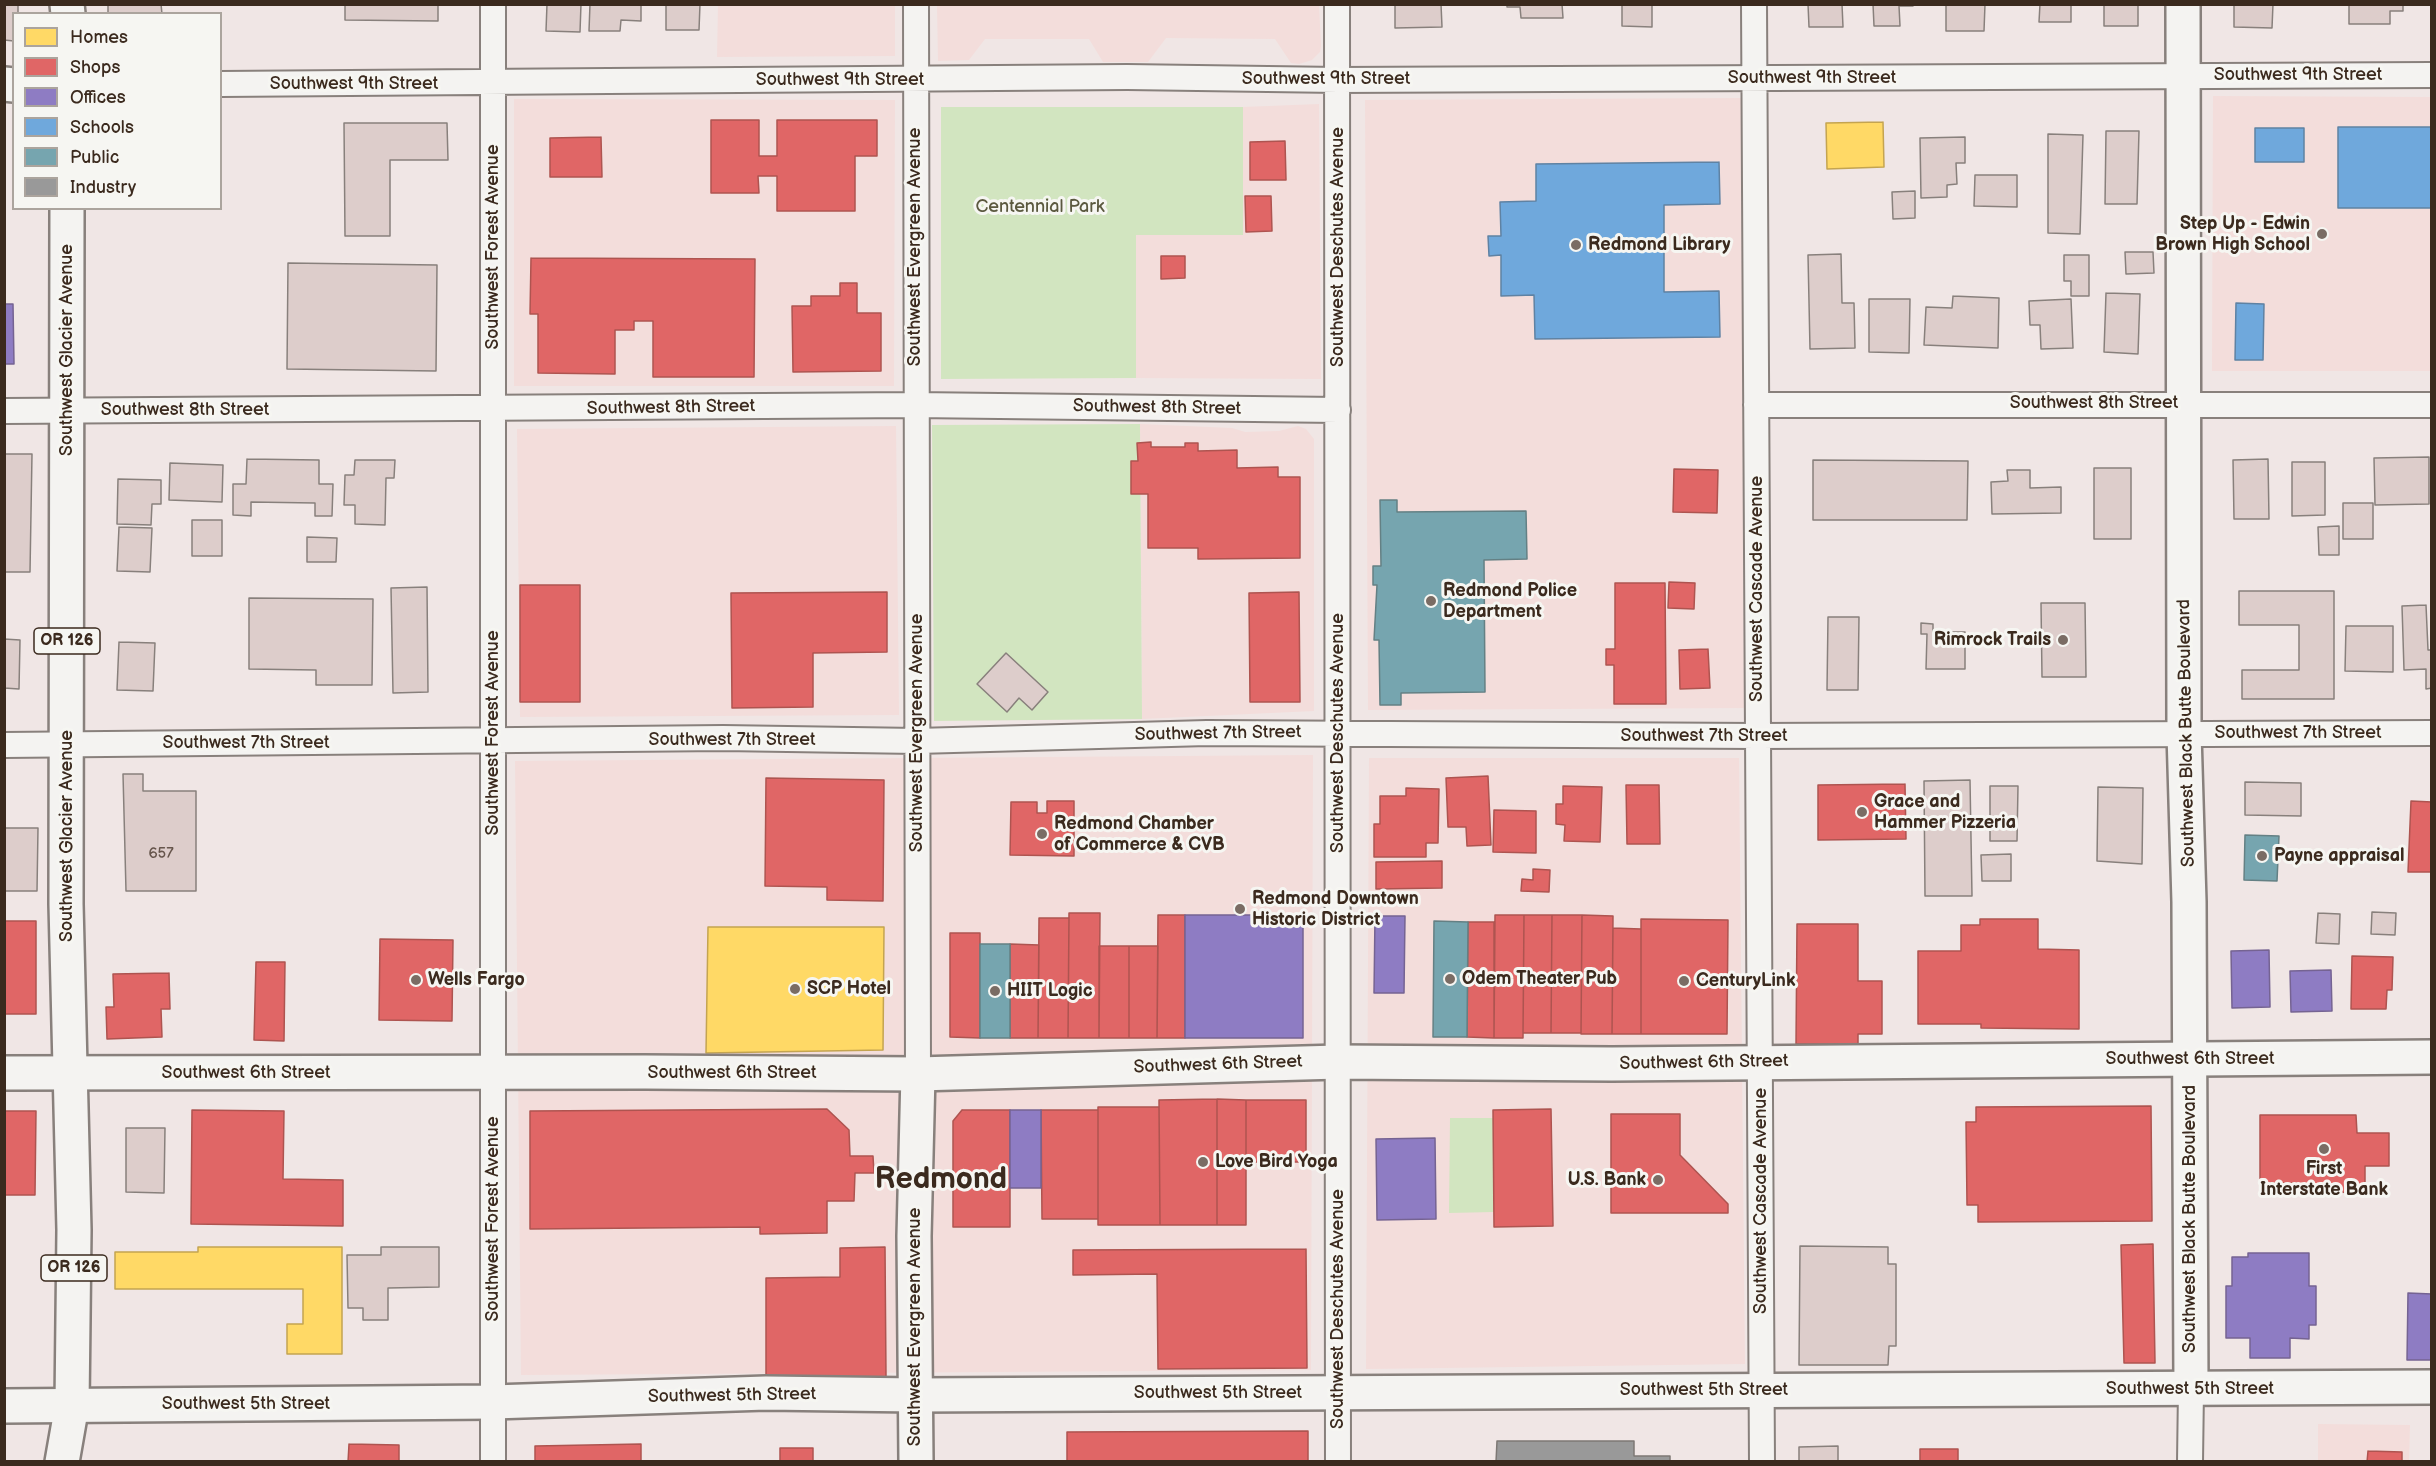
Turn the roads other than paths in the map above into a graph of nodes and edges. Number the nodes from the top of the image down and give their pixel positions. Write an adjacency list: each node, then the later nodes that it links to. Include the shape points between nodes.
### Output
1 (493, 4): 12 (street, Southwest Forest Avenue)
2 (916, 4): 9 (street, Southwest Evergreen Avenue)
3 (1337, 4): 10 (street, Southwest Deschutes Avenue)
4 (1754, 4): 8 (street, Southwest Cascade Avenue)
5 (2183, 4): 7 (main road, Southwest Black Butte Boulevard)
6 (2432, 75): 7 (street, Southwest 9th Street)
7 (2184, 76): 8 (street, Southwest 9th Street); 14 (main road, Southwest Black Butte Boulevard)
8 (1754, 78): 10 (street, Southwest 9th Street); 16 (street, Southwest Cascade Avenue)
9 (916, 80): 10 (street, Southwest 9th Street); 12 (street, Southwest 9th Street); 15 (street, Southwest Evergreen Avenue)
10 (1338, 80): 20 (street, Southwest Deschutes Avenue)
11 (222, 84): 12 (street, Southwest 9th Street)
12 (493, 84): 19 (street, Southwest Forest Avenue)
13 (67, 210): 18 (main road, Southwest Glacier Avenue / OR 126)
14 (2185, 403): 16 (street, Southwest 8th Street); 17 (street, Southwest 8th Street); 23 (main road, Southwest Black Butte Boulevard)
15 (915, 405): 19 (street, Southwest 8th Street); 20 (street, Southwest 8th Street); 27 (street, Southwest Evergreen Avenue)
16 (1756, 405): 25 (street, Southwest Cascade Avenue)
17 (2432, 405)
18 (66, 410): 19 (street, Southwest 8th Street); 21 (street, Southwest 8th Street); 28 (main road, Southwest Glacier Avenue / OR 126)
19 (493, 410): 26 (street, Southwest Forest Avenue)
20 (1338, 410): 22 (street, Southwest Deschutes Avenue)
21 (4, 411)
22 (1338, 733): 25 (street, Southwest 7th Street); 27 (street, Southwest 7th Street); 32 (street, Southwest Deschutes Avenue)
23 (2184, 733): 24 (street, Southwest 7th Street); 25 (street, Southwest 7th Street); 31 (main road, Southwest Black Butte Boulevard)
24 (2432, 733)
25 (1758, 736): 33 (street, Southwest Cascade Avenue)
26 (493, 741): 27 (street, Southwest 7th Street); 28 (street, Southwest 7th Street); 36 (street, Southwest Forest Avenue)
27 (917, 741): 37 (street, Southwest Evergreen Avenue)
28 (66, 744): 29 (street, Southwest 7th Street); 35 (main road, Southwest Glacier Avenue / OR 126)
29 (4, 745)
30 (2432, 1057): 31 (main road, Southwest 6th Street)
31 (2190, 1059): 33 (main road, Southwest 6th Street); 39 (main road, Southwest Black Butte Boulevard)
32 (1338, 1062): 33 (main road, Southwest 6th Street); 37 (main road, Southwest 6th Street); 41 (street, Southwest Deschutes Avenue)
33 (1760, 1063): 40 (street, Southwest Cascade Avenue)
34 (4, 1073): 35 (main road, Southwest 6th Street)
35 (71, 1073): 36 (main road, Southwest 6th Street); 44 (main road, Southwest Glacier Avenue / OR 126)
36 (493, 1073): 37 (main road, Southwest 6th Street); 43 (street, Southwest Forest Avenue)
37 (918, 1074): 42 (main road, Southwest Evergreen Avenue)
38 (2432, 1387): 39 (main road, Southwest 5th Street)
39 (2191, 1389): 40 (main road, Southwest 5th Street); 51 (street, Southwest Black Butte Boulevard)
40 (1762, 1390): 41 (main road, Southwest 5th Street); 50 (street, Southwest Cascade Avenue)
41 (1338, 1392): 42 (main road, Southwest 5th Street); 49 (street, Southwest Deschutes Avenue)
42 (916, 1395): 43 (main road, Southwest 5th Street, via 766,1393); 48 (main road, Southwest Evergreen Avenue)
43 (493, 1402): 44 (main road, Southwest 5th Street); 47 (street, Southwest Forest Avenue)
44 (72, 1405): 45 (main road, Southwest 5th Street); 46 (main road, Southwest Glacier Avenue / OR 126)
45 (4, 1406)
46 (62, 1461)
47 (493, 1461)
48 (916, 1461)
49 (1338, 1461)
50 (1762, 1461)
51 (2190, 1461)

